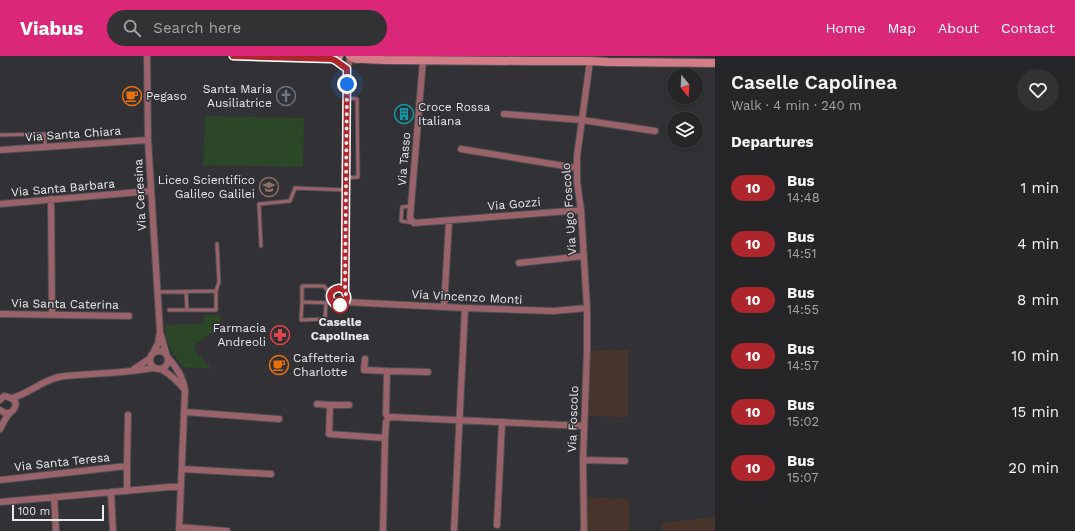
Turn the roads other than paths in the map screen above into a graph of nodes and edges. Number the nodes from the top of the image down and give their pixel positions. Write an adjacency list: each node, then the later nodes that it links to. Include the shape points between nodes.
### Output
1 (147, 56): 17 (street, Via Ceresina)
2 (233, 56): 3 (main road)
3 (264, 56): 6 (main road)
4 (351, 56): 5 (main road, via 355,59); 11 (street)
5 (365, 57): 7 (main road)
6 (335, 58): 11 (street)
7 (381, 58): 8 (main road)
8 (423, 60): 9 (main road); 28 (street, Via Tasso, via 410,218 414,224)
9 (590, 61): 10 (main road); 14 (street, Via Ugo Foscolo)
10 (715, 63)
11 (347, 69): 12 (street)
12 (347, 98): 22 (street); 22 (lane, via 357,99 358,177)
13 (504, 114): 14 (street)
14 (582, 120): 15 (street); 21 (street, Via Ugo Foscolo)
15 (655, 131)
16 (0, 135): 18 (lane, via 45,134)
17 (148, 140): 18 (street, Via Santa Chiara); 24 (street, Via Ceresina)
18 (45, 147): 20 (street, Via Santa Chiara)
19 (461, 149): 21 (street)
20 (0, 150)
21 (577, 168): 27 (street, Via Ugo Foscolo)
22 (346, 178): 23 (street)
23 (346, 190): 30 (lane, via 295,188 290,201 259,204); 33 (street)
24 (151, 191): 25 (street, Via Santa Barbara); 36 (street, Via Ceresina)
25 (51, 199): 26 (street, Via Santa Barbara); 49 (street)
26 (0, 204)
27 (581, 210): 28 (street, Via Gozzi); 31 (street, Via Ugo Foscolo)
28 (448, 221): 43 (street)
29 (217, 244): 35 (lane, via 219,282)
30 (261, 246)
31 (584, 256): 32 (street); 45 (street, Via Ugo Foscolo)
32 (519, 263)
33 (346, 280): 34 (street); 38 (street)
34 (334, 290): 38 (street, via 341,288); 39 (lane, via 326,289 324,286 302,286); 42 (street, via 330,298)
35 (216, 291): 37 (lane); 47 (lane, via 216,310)
36 (157, 292): 37 (lane); 51 (street, Via Ceresina)
37 (186, 292): 47 (lane)
38 (345, 292): 40 (street)
39 (302, 302): 41 (lane); 41 (lane, via 301,320 325,319)
40 (345, 302): 42 (street, via 341,305); 43 (street, Via Vincenzo Monti)
41 (326, 303): 42 (lane)
42 (333, 303)
43 (444, 307): 44 (street, Via Vincenzo Monti)
44 (465, 308): 45 (street, Via Vincenzo Monti, via 553,311); 73 (street)
45 (587, 308): 75 (street, Via Foscolo)
46 (169, 310): 47 (lane)
47 (187, 310)
48 (0, 314): 49 (street, Via Santa Caterina)
49 (52, 314): 50 (street, Via Santa Caterina)
50 (129, 316)
51 (160, 332): 52 (street, Via Ceresina); 53 (street, Via Ceresina)
52 (153, 353): 53 (street, via 159,351); 54 (street, Via Ceresina)
53 (167, 355): 57 (street, via 168,364); 61 (street, Via Ceresina, via 179,370)
54 (150, 359): 56 (street); 59 (street)
55 (365, 359): 58 (street, via 364,370)
56 (154, 368): 57 (street); 59 (street)
57 (161, 369): 61 (street, via 172,375)
58 (387, 371): 60 (street); 71 (street)
59 (129, 372): 63 (street, via 60,377 38,385)
60 (428, 372)
61 (185, 390): 68 (street, Via Ceresina)
62 (1, 396): 63 (street, via 10,397)
63 (14, 401): 69 (street, via 15,408)
64 (317, 404): 65 (street)
65 (330, 405): 66 (street); 77 (street, via 329,434)
66 (349, 405)
67 (0, 410): 69 (street)
68 (185, 412): 72 (street); 81 (street, Via Ceresina)
69 (10, 413): 76 (street)
70 (128, 416): 80 (street)
71 (388, 418): 73 (street); 77 (street)
72 (279, 419)
73 (459, 420): 74 (street); 95 (street)
74 (502, 422): 75 (street); 89 (street)
75 (584, 426): 78 (street, Via Foscolo)
76 (0, 429)
77 (385, 438): 94 (street)
78 (583, 460): 79 (street); 96 (street, Via Foscolo)
79 (625, 461)
80 (127, 466): 83 (street, Via Santa Teresa); 85 (street)
81 (182, 469): 82 (street); 84 (street, Via Ceresina)
82 (271, 474)
83 (0, 480)
84 (181, 487): 85 (street); 90 (street, Via Ceresina)
85 (127, 491): 86 (street)
86 (111, 492): 87 (street); 92 (street)
87 (54, 497): 88 (street); 91 (street)
88 (0, 502)
89 (497, 525)
90 (179, 529): 93 (street)
91 (56, 531)
92 (113, 531)
93 (227, 531)
94 (383, 531)
95 (454, 531)
96 (584, 531)

